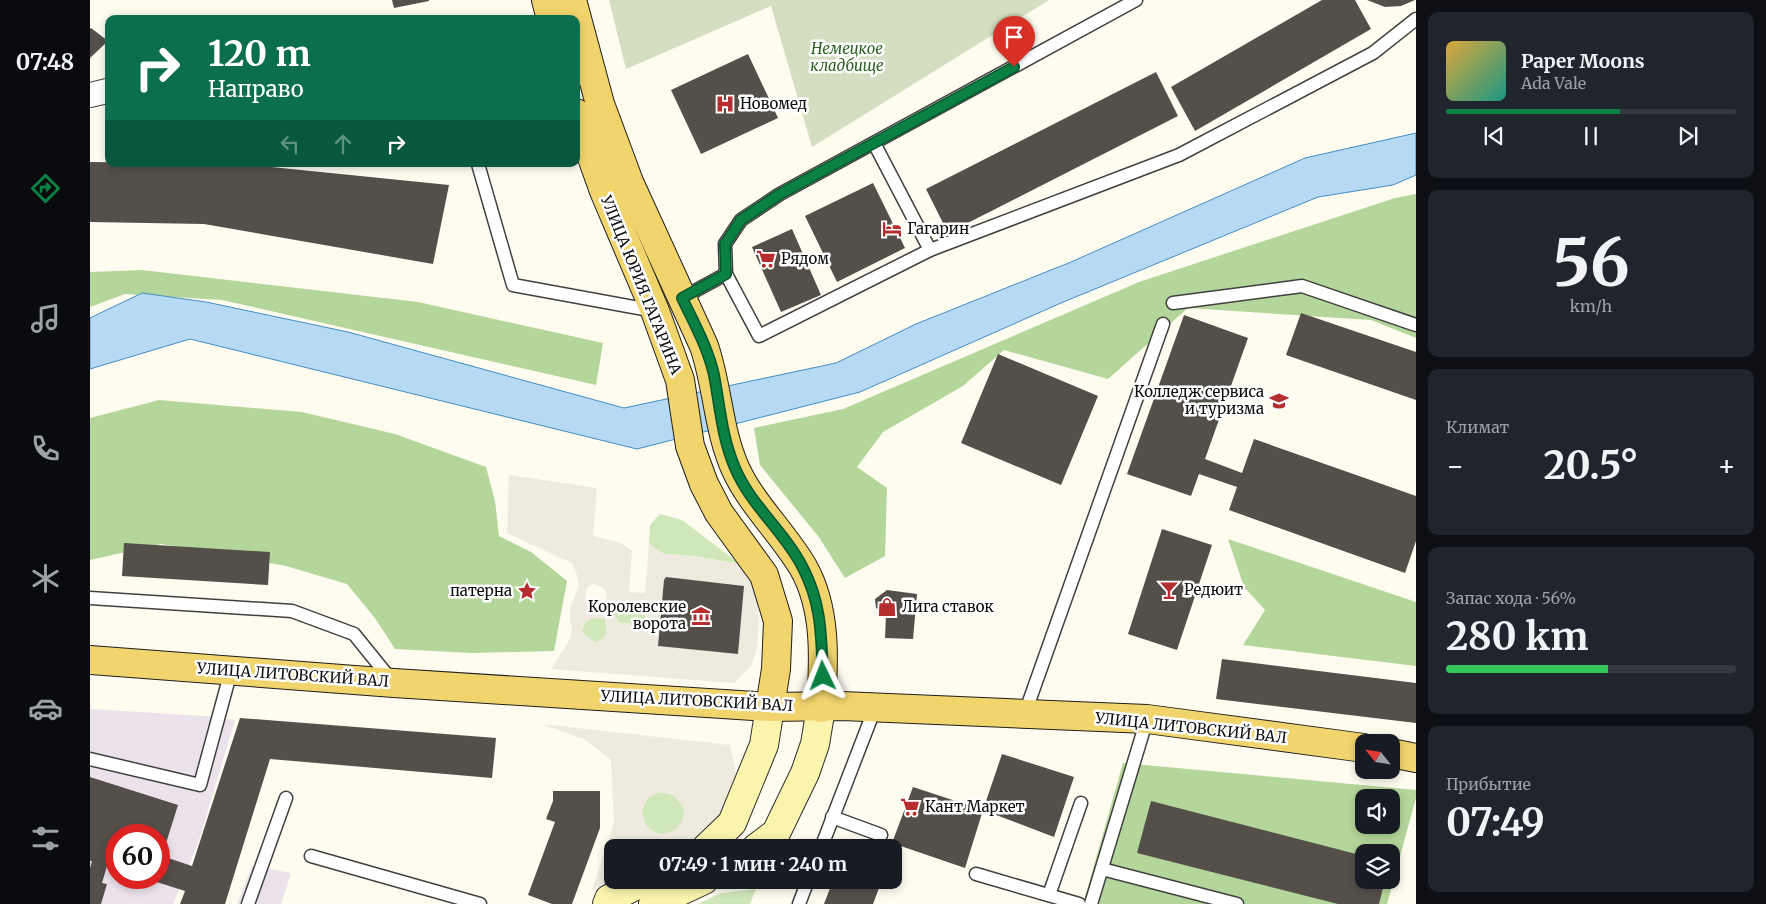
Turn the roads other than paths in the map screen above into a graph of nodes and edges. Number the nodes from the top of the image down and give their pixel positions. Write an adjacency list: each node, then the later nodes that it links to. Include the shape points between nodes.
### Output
1 (546, 0): 4 (main road)
2 (572, 0): 5 (main road, УЛИЦА ЮРИЯ ГАГАРИНА)
3 (1136, 0): 9 (lane)
4 (550, 15)
5 (576, 15)
6 (1416, 20): 11 (lane, via 1373,53 1179,155)
7 (580, 30): 13 (main road, УЛИЦА ЮРИЯ ГАГАРИНА, via 613,142)
8 (580, 124): 15 (main road, УЛИЦА ЮРИЯ ГАГАРИНА, via 604,191)
9 (874, 143): 11 (lane); 12 (lane, via 780,194 741,220 725,244)
10 (479, 167): 15 (lane, via 513,285)
11 (930, 250): 12 (lane, via 759,336)
12 (726, 274): 13 (lane)
13 (682, 298): 23 (main road, УЛИЦА ЮРИЯ ГАГАРИНА, via 713,373 725,442 744,487 803,567 811,587 820,615)
14 (1173, 303): 17 (lane, via 1302,286)
15 (655, 311): 22 (main road, УЛИЦА ЮРИЯ ГАГАРИНА, via 680,380 690,446 704,484 719,513 764,575 778,621)
16 (1163, 324): 25 (lane)
17 (1416, 325)
18 (90, 598): 21 (lane, via 292,611 354,634)
19 (90, 660): 20 (main road, УЛИЦА ЛИТОВСКИЙ ВАЛ)
20 (231, 671): 21 (main road, УЛИЦА ЛИТОВСКИЙ ВАЛ); 30 (lane, via 200,785)
21 (394, 683): 22 (main road, УЛИЦА ЛИТОВСКИЙ ВАЛ)
22 (770, 707): 23 (main road, УЛИЦА ЛИТОВСКИЙ ВАЛ); 35 (main road, via 764,745 732,824)
23 (821, 708): 24 (main road, УЛИЦА ЛИТОВСКИЙ ВАЛ); 36 (main road, via 815,744 805,773 776,833)
24 (875, 708): 25 (main road, УЛИЦА ЛИТОВСКИЙ ВАЛ); 33 (lane)
25 (1025, 713): 26 (main road, УЛИЦА ЛИТОВСКИЙ ВАЛ)
26 (1147, 720): 27 (main road, УЛИЦА ЛИТОВСКИЙ ВАЛ); 39 (lane)
27 (1355, 747)
28 (1400, 755): 29 (main road)
29 (1416, 758)
30 (90, 759)
31 (286, 798): 45 (lane)
32 (1081, 803): 44 (lane)
33 (832, 817): 34 (lane); 37 (lane)
34 (881, 835)
35 (716, 839)
36 (768, 839)
37 (824, 839)
38 (311, 856): 46 (lane)
39 (1102, 869): 51 (lane); 52 (lane)
40 (976, 874): 44 (lane)
41 (629, 889): 47 (main road, via 609,899)
42 (685, 889): 48 (main road)
43 (805, 889): 49 (lane)
44 (1049, 895): 50 (lane)
45 (248, 904)
46 (480, 904)
47 (607, 904)
48 (653, 904)
49 (799, 904)
50 (1079, 904)
51 (1090, 904)
52 (1237, 904)

